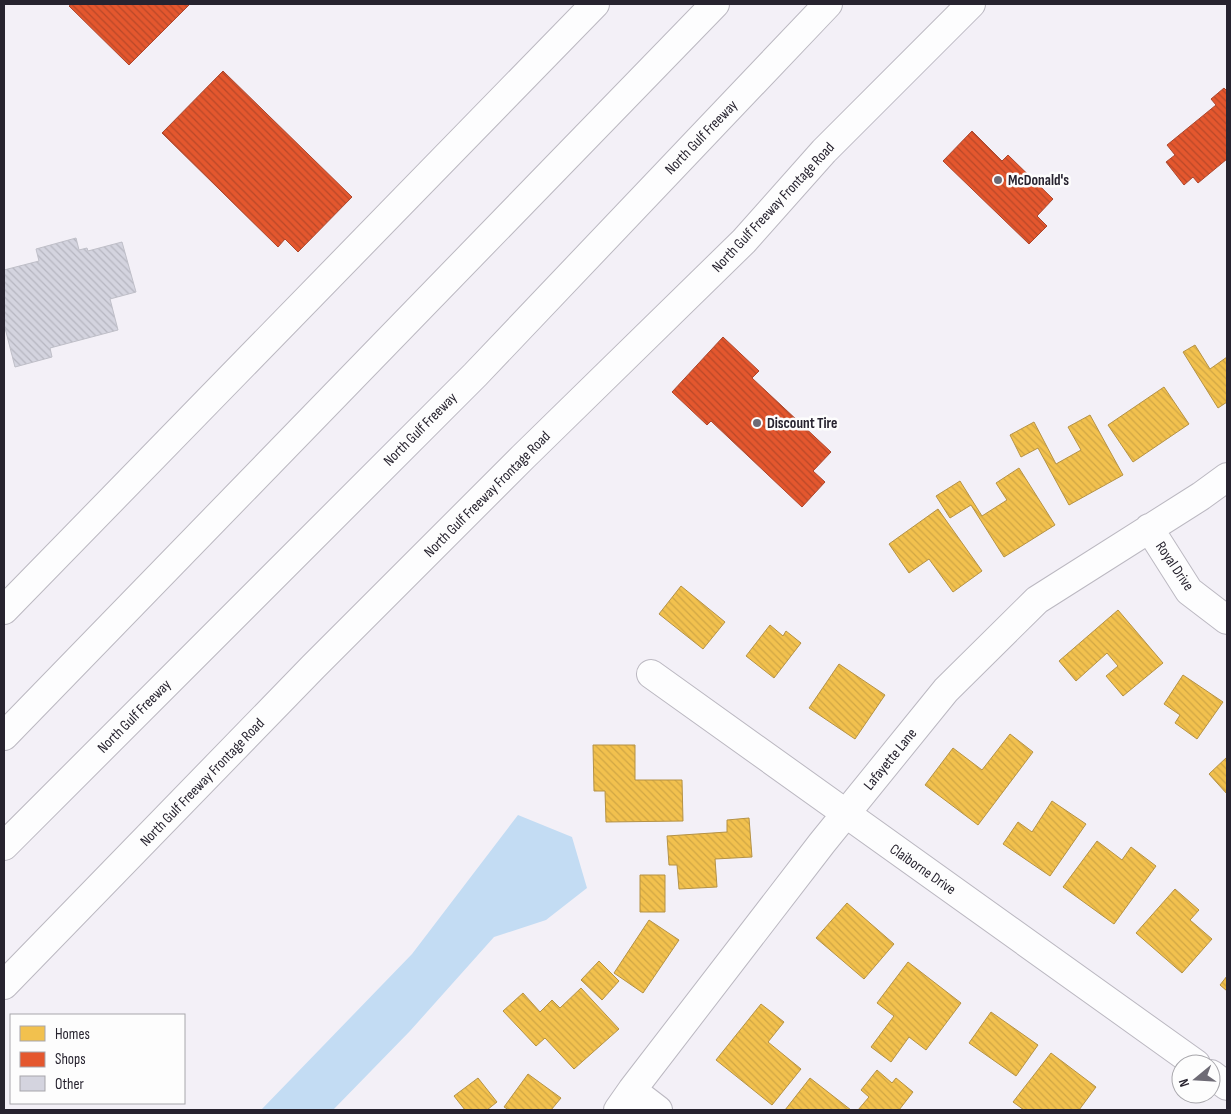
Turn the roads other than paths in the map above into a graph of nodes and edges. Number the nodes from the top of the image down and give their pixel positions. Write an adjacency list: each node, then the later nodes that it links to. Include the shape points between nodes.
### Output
1 (595, 4): 7 (main road)
2 (715, 4): 10 (main road)
3 (828, 4): 12 (main road, North Gulf Freeway, via 475,375)
4 (970, 4): 13 (main road, North Gulf Freeway Frontage Road, via 824,152 744,241 327,653)
5 (1227, 477): 6 (main road, Lafayette Lane)
6 (1149, 528): 8 (main road, Royal Drive, via 1189,591); 11 (main road, Lafayette Lane, via 1036,600 946,690)
7 (4, 610)
8 (1227, 620)
9 (651, 674): 11 (main road, Claiborne Drive)
10 (4, 736)
11 (846, 814): 14 (main road, Claiborne Drive); 15 (main road, Lafayette Lane)
12 (4, 846)
13 (4, 985)
14 (1182, 1054)
15 (625, 1100): 16 (main road)
16 (658, 1110)

